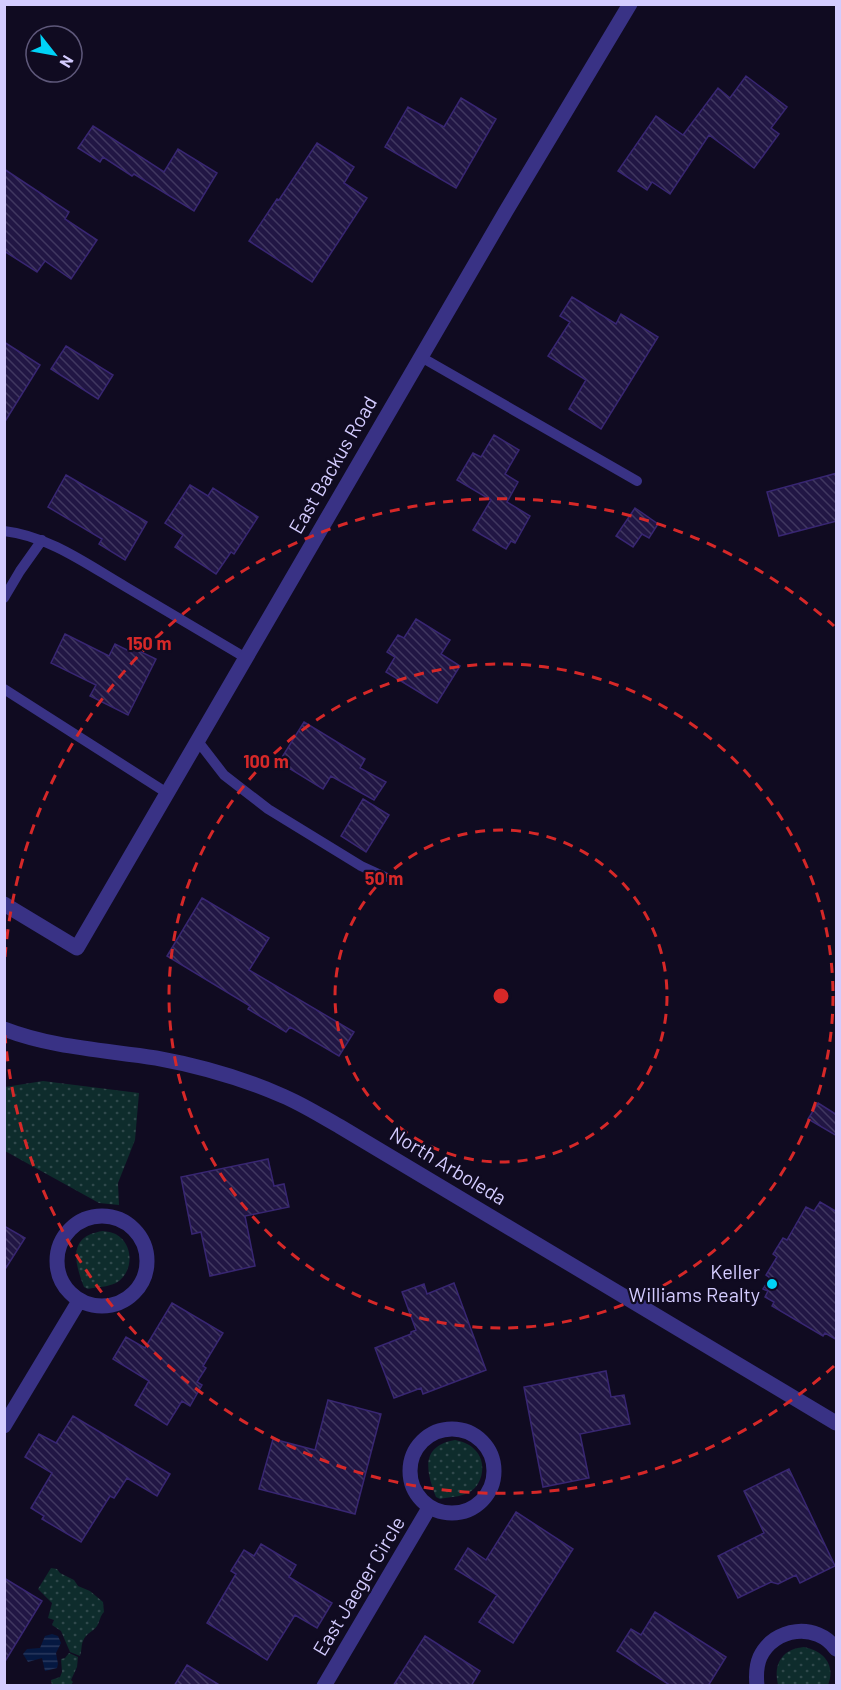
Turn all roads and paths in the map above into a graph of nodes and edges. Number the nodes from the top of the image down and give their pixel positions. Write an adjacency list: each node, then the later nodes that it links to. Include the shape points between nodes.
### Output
1 (630, 4): 2 (street, East Backus Road)
2 (421, 357): 3 (lane); 7 (street, East Backus Road)
3 (637, 481)
4 (4, 531): 5 (lane)
5 (42, 540): 6 (lane); 7 (lane)
6 (4, 598)
7 (246, 658): 9 (street, East Backus Road)
8 (4, 689): 10 (lane)
9 (197, 740): 10 (street, East Backus Road); 11 (lane, via 224,776 268,809)
10 (167, 793): 12 (street, East Backus Road, via 76,948)
11 (385, 877)
12 (4, 904)
13 (4, 1029): 15 (street, North Arboleda, via 26,1037 158,1058 225,1074 285,1096)
14 (79, 1300): 14 (street, via 90,1305 118,1303 140,1284 146,1264 143,1243 122,1221 108,1216 79,1222 59,1245 59,1275 66,1289); 16 (street)
15 (837, 1423)
16 (4, 1426)
17 (429, 1508): 17 (street, East Jaeger Circle, via 457,1514 471,1510 491,1488 493,1460 487,1446 465,1430 438,1431 416,1447 409,1473 418,1498); 19 (street, East Jaeger Circle)
18 (837, 1649): 20 (street, via 822,1636 808,1631 780,1636 760,1657)
19 (324, 1686)
20 (757, 1686)

